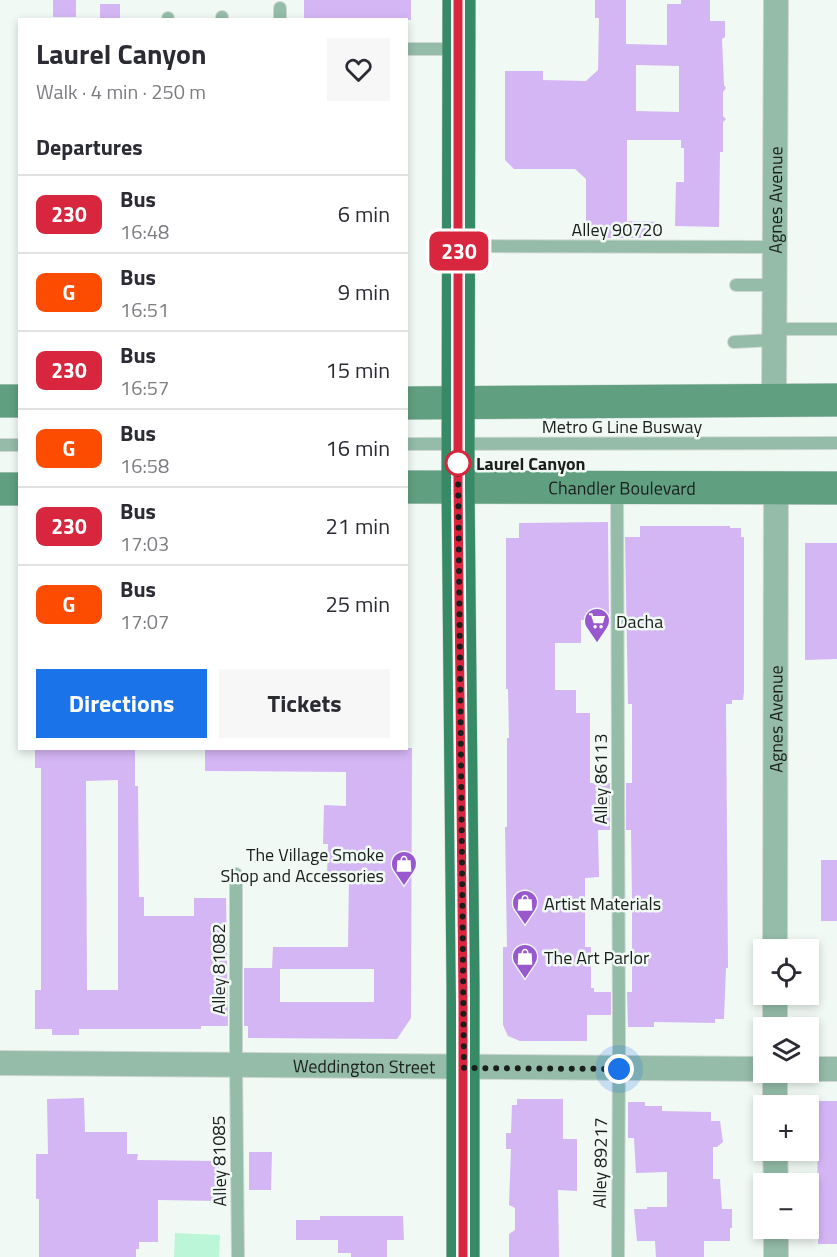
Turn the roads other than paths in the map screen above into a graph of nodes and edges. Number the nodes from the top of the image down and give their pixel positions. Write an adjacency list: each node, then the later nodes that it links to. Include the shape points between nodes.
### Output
1 (459, 0): 4 (main road)
2 (776, 0): 6 (street, Agnes Avenue)
3 (408, 49): 4 (lane)
4 (458, 49): 5 (main road)
5 (459, 246): 6 (lane, Alley 90720); 17 (main road)
6 (775, 247): 8 (street, Agnes Avenue)
7 (736, 285): 8 (lane)
8 (775, 285): 10 (street, Agnes Avenue)
9 (837, 329): 10 (lane)
10 (774, 335): 11 (lane); 12 (street, Agnes Avenue)
11 (734, 342)
12 (774, 400): 13 (street); 17 (street)
13 (837, 400)
14 (0, 401): 15 (street)
15 (18, 402)
16 (408, 403): 17 (street)
17 (459, 403): 22 (main road)
18 (837, 443): 22 (lane, Metro G Line Busway)
19 (408, 444): 22 (lane, Metro G Line Busway)
20 (0, 445): 21 (lane)
21 (18, 445)
22 (458, 445): 23 (main road)
23 (458, 486): 24 (street, Chandler Boulevard); 29 (street, Chandler Boulevard); 34 (main road)
24 (408, 487)
25 (776, 488): 26 (street, Chandler Boulevard); 29 (street, Chandler Boulevard); 31 (street, Agnes Avenue)
26 (837, 488)
27 (0, 489): 28 (street)
28 (18, 489)
29 (616, 489): 35 (lane, Alley 86113)
30 (236, 874): 33 (lane, Alley 81082)
31 (775, 939)
32 (0, 1063): 33 (street, Weddington Street)
33 (236, 1065): 34 (street, Weddington Street); 40 (lane, Alley 81085)
34 (464, 1068): 35 (street, Weddington Street); 41 (main road)
35 (619, 1069): 36 (street, Weddington Street); 42 (lane, Alley 89217)
36 (753, 1069)
37 (819, 1069): 38 (street)
38 (837, 1069)
39 (776, 1239): 43 (street)
40 (238, 1257)
41 (463, 1257)
42 (618, 1257)
43 (776, 1257)

